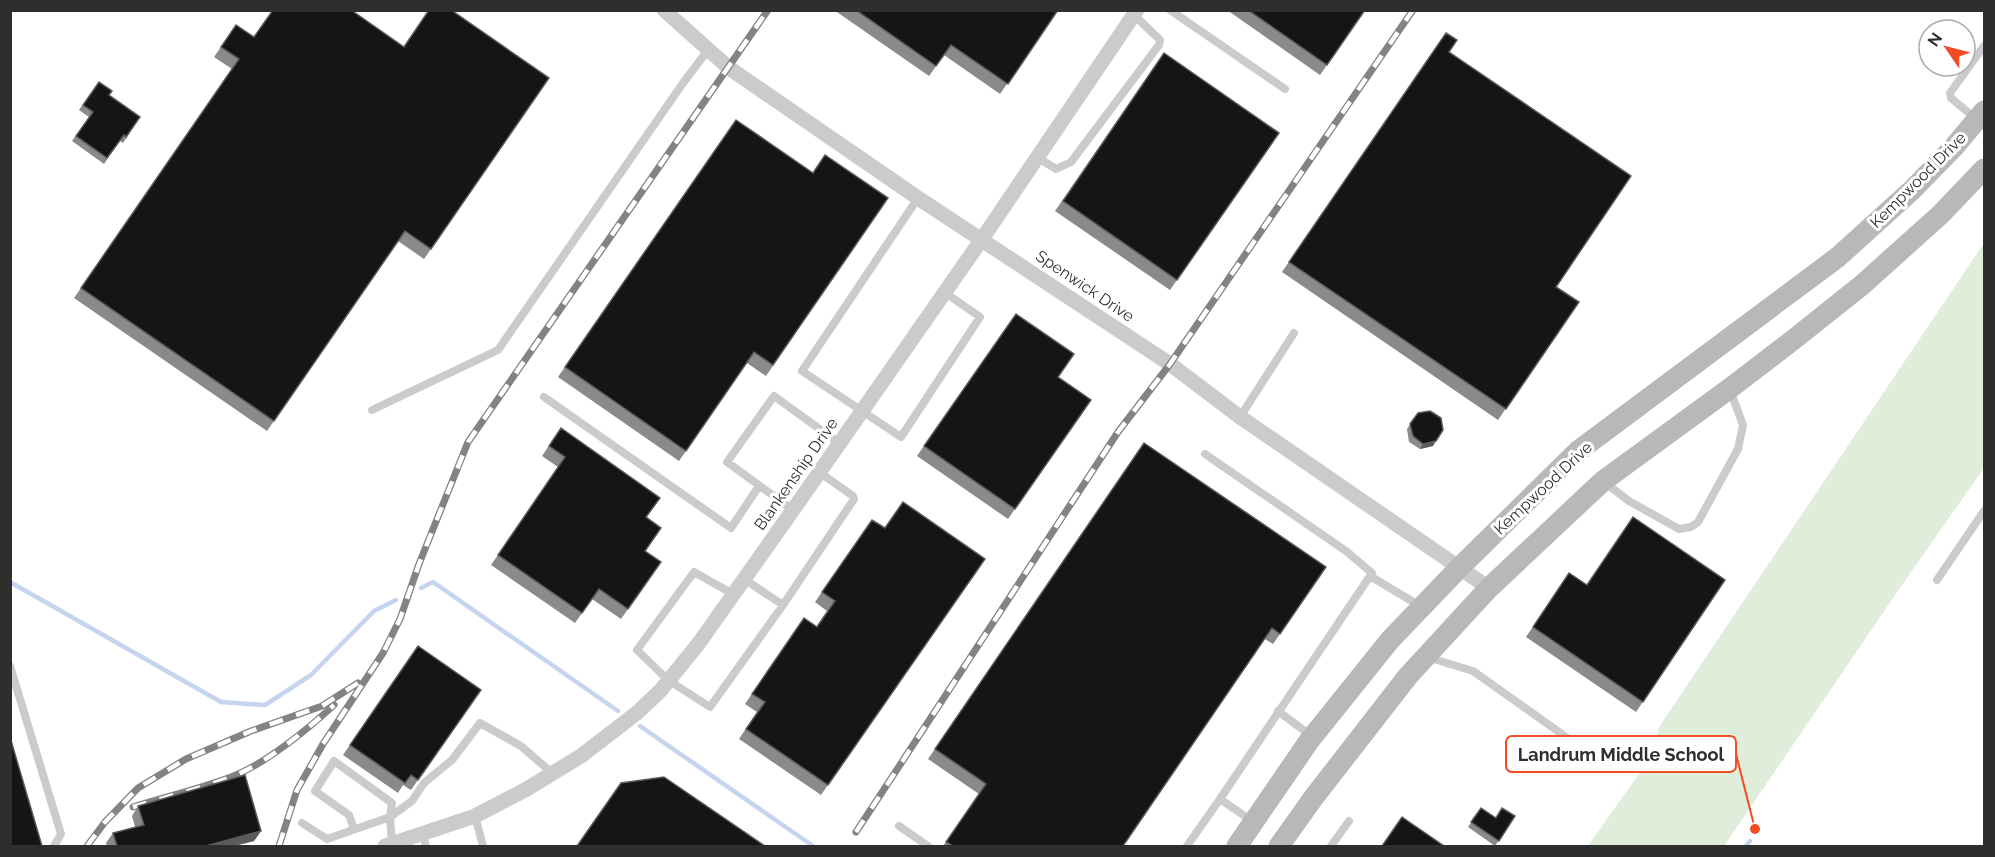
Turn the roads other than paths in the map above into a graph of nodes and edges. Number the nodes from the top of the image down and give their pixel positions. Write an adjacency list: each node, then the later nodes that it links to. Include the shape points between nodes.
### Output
1 (663, 10): 5 (street, Spenwick Drive)
2 (1172, 11): 6 (lane)
3 (1135, 13): 8 (street, Blankenship Drive); 8 (lane, via 1160,40 1159,45 1071,162 1056,169)
4 (1984, 46): 7 (lane, via 1950,93 1951,98)
5 (708, 50): 10 (street, Spenwick Drive); 16 (lane, via 498,350)
6 (1285, 89)
7 (1981, 116): 26 (main road, Kempwood Drive, via 1912,190 1838,257 1578,451)
8 (1037, 157): 11 (street, Blankenship Drive)
9 (1984, 169): 14 (main road, via 1862,285)
10 (918, 198): 11 (street, Spenwick Drive); 17 (lane, via 802,371)
11 (982, 239): 12 (street, Blankenship Drive); 18 (street, Spenwick Drive, via 1170,364)
12 (944, 292): 17 (street, Blankenship Drive); 17 (lane, via 980,317 900,437)
13 (1294, 333): 18 (lane)
14 (1729, 389): 22 (main road); 22 (lane, via 1743,425 1738,449 1698,522 1679,529 1629,501)
15 (544, 397): 23 (lane, via 731,528)
16 (372, 410)
17 (861, 411): 19 (street, Blankenship Drive)
18 (1239, 417): 26 (street, Spenwick Drive)
19 (839, 443): 21 (street, Blankenship Drive); 23 (lane, via 774,396 727,462)
20 (1205, 454): 27 (lane, via 1346,551 1372,573)
21 (819, 472): 24 (street, Blankenship Drive); 32 (lane, via 854,499)
22 (1603, 481): 30 (main road)
23 (759, 486): 24 (lane)
24 (793, 510): 28 (street, Blankenship Drive)
25 (1984, 511): 29 (lane)
26 (1460, 567): 30 (street, Spenwick Drive); 33 (main road, Kempwood Drive)
27 (1370, 576): 33 (lane); 37 (lane)
28 (744, 579): 31 (street, Blankenship Drive); 32 (lane)
29 (1937, 580)
30 (1489, 588): 34 (main road)
31 (733, 594): 36 (street, Blankenship Drive); 36 (lane, via 694,572 637,650)
32 (783, 605): 36 (lane, via 712,706)
33 (1421, 607): 38 (main road, Kempwood Drive)
34 (1426, 657): 39 (lane, via 1473,672); 50 (main road, via 1314,796)
35 (10, 666): 52 (lane, via 61,834)
36 (668, 680): 40 (street, Blankenship Drive, via 638,712)
37 (1278, 711): 38 (lane); 41 (lane)
38 (1313, 737): 45 (main road, Kempwood Drive)
39 (1573, 742)
40 (552, 773): 42 (street, Blankenship Drive); 43 (lane, via 521,746 480,723 452,760 424,783 412,801)
41 (1220, 798): 45 (lane); 55 (lane)
42 (475, 816): 49 (street, Blankenship Drive); 53 (lane)
43 (390, 817): 48 (lane); 48 (lane, via 392,803 334,762 315,791 349,815); 51 (lane)
44 (1348, 821): 57 (lane)
45 (1254, 822): 50 (main road); 56 (main road, Kempwood Drive)
46 (302, 823): 48 (lane, via 327,839)
47 (899, 826): 54 (lane)
48 (354, 829)
49 (424, 840): 51 (street, Blankenship Drive)
50 (1281, 844)
51 (389, 845)
52 (54, 846)
53 (483, 846)
54 (928, 846)
55 (1187, 846)
56 (1237, 846)
57 (1331, 846)

